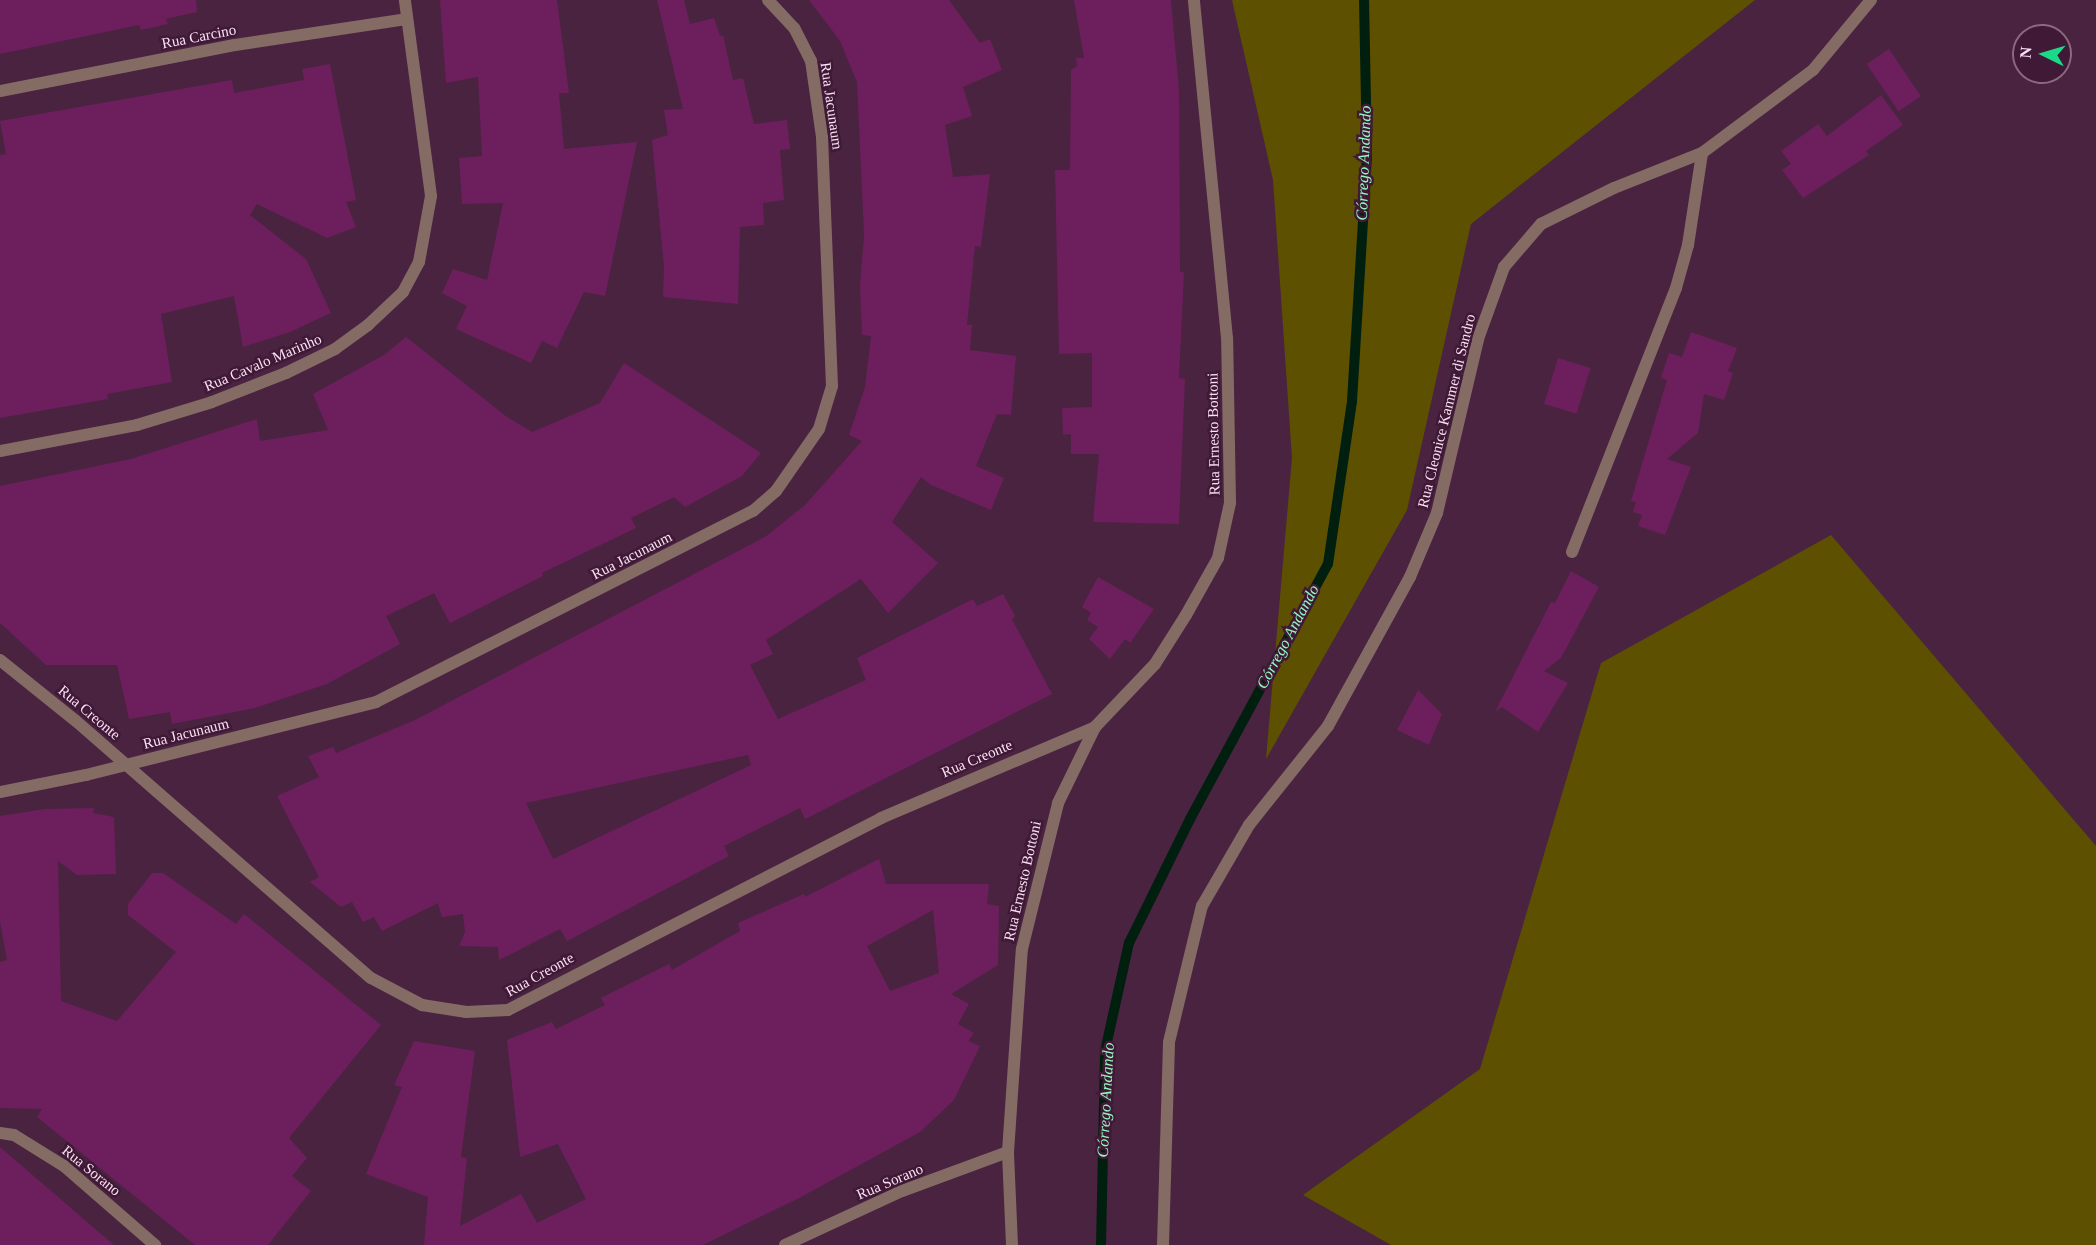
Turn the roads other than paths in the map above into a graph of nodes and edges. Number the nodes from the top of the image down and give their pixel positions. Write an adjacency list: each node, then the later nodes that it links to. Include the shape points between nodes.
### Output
1 (405, 0): 5 (street, Rua Cavalo Marinho)
2 (768, 0): 12 (street, Rua Jacunaum, via 794,28 811,61 822,137 832,386 819,429 776,491 753,511 376,702)
3 (1194, 0): 11 (street, Rua Ernesto Bottoni, via 1227,338 1230,503 1218,558 1186,615 1155,664)
4 (1871, 0): 7 (street, Rua Cleonice Kammer di Sandro, via 1814,70)
5 (406, 19): 6 (street, Rua Carcino, via 235,45); 8 (street, Rua Cavalo Marinho, via 431,196 419,262 403,292 343,343 286,373 137,425)
6 (0, 91)
7 (1702, 153): 9 (street, via 1688,245 1676,288); 19 (street, Rua Cleonice Kammer di Sandro, via 1614,188 1541,224 1504,267 1478,339 1437,513 1410,577 1328,726 1249,825 1202,906 1169,1042)
8 (0, 451)
9 (1572, 552)
10 (0, 660): 12 (street, Rua Creonte)
11 (1095, 727): 12 (street, Rua Creonte, via 881,818 508,1010 466,1012 422,1005 371,978); 15 (street, Rua Ernesto Bottoni, via 1058,803 1022,949)
12 (126, 765): 13 (street, Rua Jacunaum)
13 (0, 792)
14 (0, 1133): 16 (street, Rua Sorano, via 14,1135 64,1166)
15 (1008, 1152): 17 (street, Rua Sorano, via 902,1191); 18 (street, Rua Ernesto Bottoni)
16 (155, 1245)
17 (785, 1245)
18 (1012, 1245)
19 (1162, 1245)

